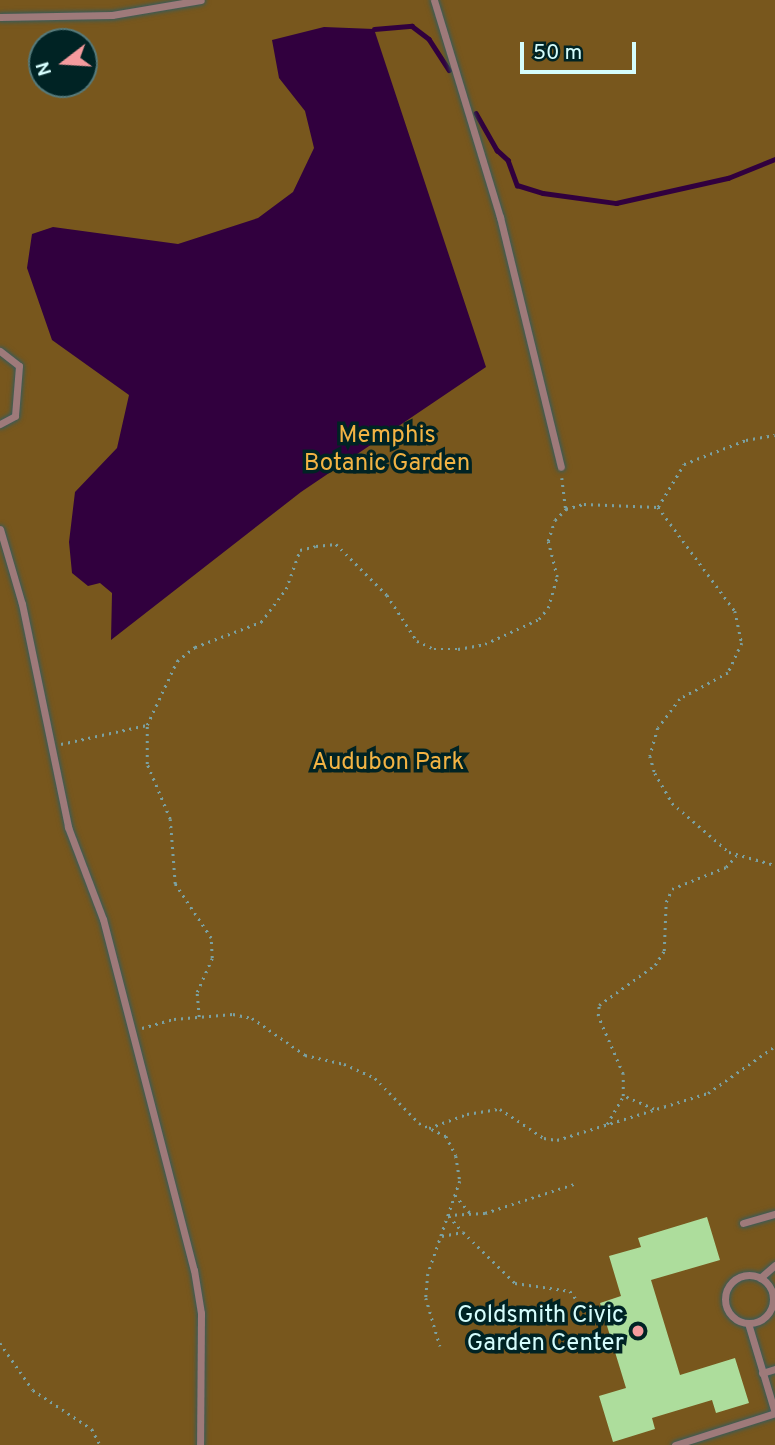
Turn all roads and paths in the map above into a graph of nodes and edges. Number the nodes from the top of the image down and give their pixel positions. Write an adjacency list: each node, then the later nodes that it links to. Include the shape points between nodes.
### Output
1 (201, 0): 3 (lane, via 112,15)
2 (434, 0): 7 (lane, via 500,217)
3 (0, 17)
4 (0, 351): 5 (lane, via 19,366 15,416)
5 (0, 424)
6 (775, 435): 8 (path, via 746,440 684,464)
7 (561, 467): 9 (path)
8 (658, 507): 9 (path, via 584,504); 13 (path, via 735,611 742,643 729,673 693,690 671,709 651,742 650,756 672,803)
9 (566, 509): 11 (path, via 555,520 548,541 556,592 539,619 485,643 434,649 418,641 387,595 336,544 316,545 300,550 286,589 261,622 195,647 177,661)
10 (0, 529): 12 (lane, via 22,604)
11 (146, 725): 12 (path); 15 (path, via 148,764 170,819 175,884 211,938 212,958 197,992)
12 (49, 746): 16 (lane, via 68,827 103,919)
13 (737, 855): 14 (path); 18 (path, via 726,867 672,889 666,902 664,951 655,965 599,1005 598,1016 622,1074)
14 (775, 865)
15 (199, 1017): 16 (path); 21 (path, via 252,1017 305,1055 344,1064 374,1078)
16 (133, 1031): 41 (lane, via 200,1303)
17 (775, 1046): 19 (path, via 708,1093)
18 (623, 1096): 19 (path); 20 (path)
19 (654, 1109): 20 (path)
20 (606, 1125): 21 (path, via 557,1140 544,1138 513,1115 489,1109)
21 (429, 1128): 23 (path, via 446,1136 456,1156 460,1181)
22 (574, 1184): 26 (path)
23 (455, 1195): 25 (path); 26 (path)
24 (775, 1214): 27 (lane)
25 (448, 1215): 26 (path); 28 (path); 29 (path)
26 (471, 1215)
27 (743, 1223)
28 (463, 1232): 29 (path); 33 (path, via 508,1279 564,1288 580,1301)
29 (440, 1237): 36 (path, via 426,1298)
30 (775, 1265): 31 (lane)
31 (760, 1278): 32 (lane, via 773,1294); 34 (lane, via 743,1275 726,1292 731,1315)
32 (771, 1315): 34 (lane)
33 (591, 1319)
34 (748, 1323): 38 (lane)
35 (0, 1343): 40 (path, via 33,1390 92,1429)
36 (440, 1346)
37 (775, 1368): 38 (lane)
38 (762, 1373): 39 (lane)
39 (775, 1413): 42 (lane)
40 (100, 1445)
41 (200, 1445)
42 (675, 1445)

